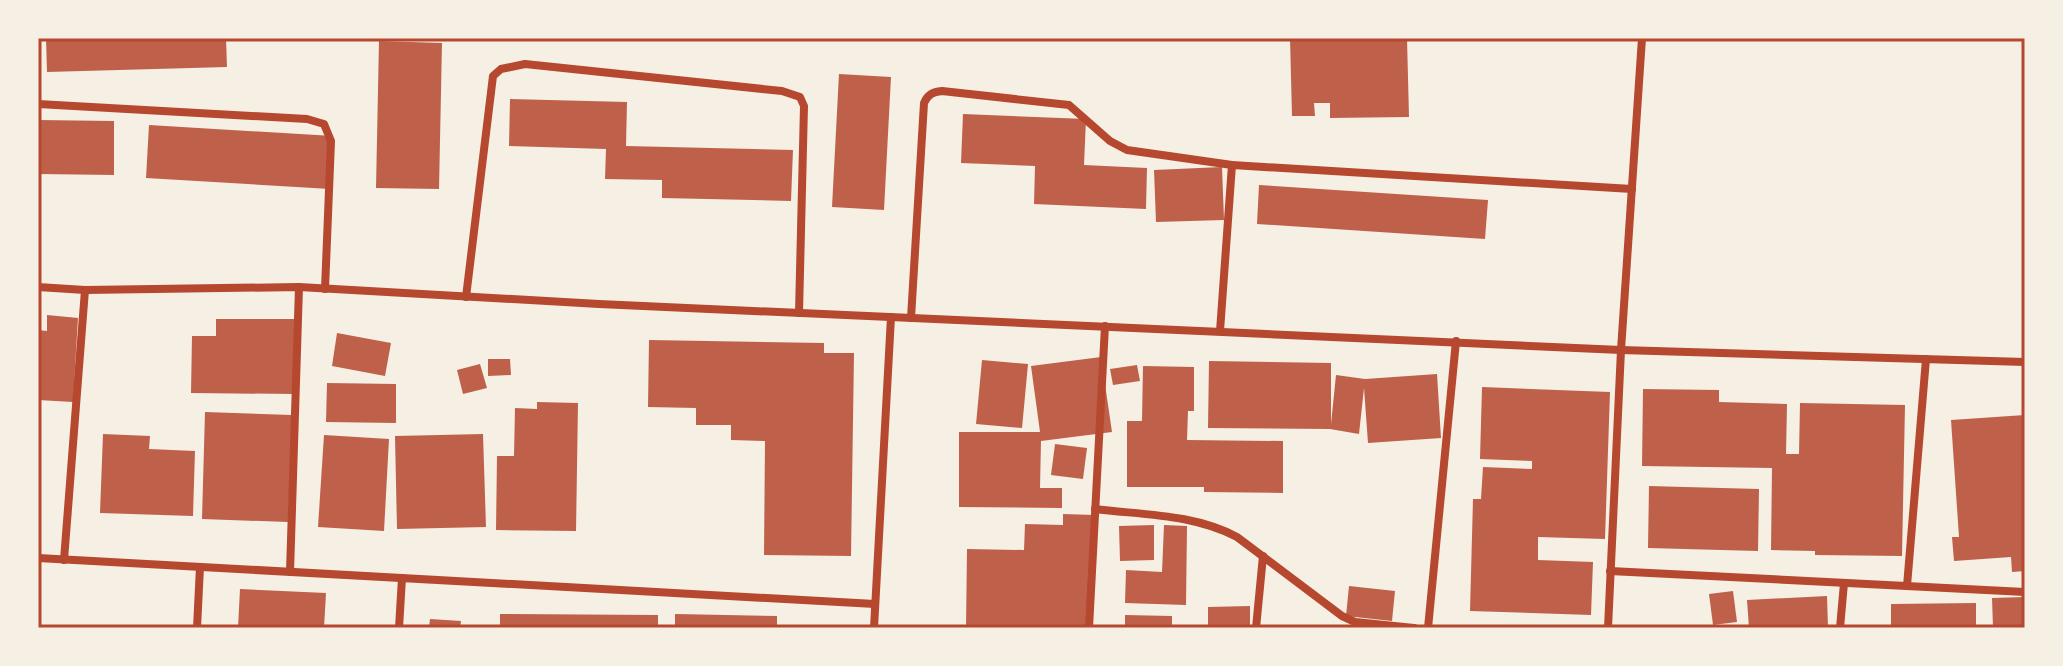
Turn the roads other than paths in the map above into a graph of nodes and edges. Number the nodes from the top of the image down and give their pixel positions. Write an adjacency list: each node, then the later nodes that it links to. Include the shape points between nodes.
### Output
1 (1642, 38): 4 (street)
2 (38, 104): 7 (street, via 324,124 331,141)
3 (1232, 165): 4 (street); 12 (street, via 1127,150 1069,105 933,92 924,103); 14 (street)
4 (1632, 189): 16 (street)
5 (38, 287): 8 (street)
6 (299, 287): 7 (street); 8 (street); 25 (street)
7 (325, 289): 9 (street)
8 (85, 290): 22 (street)
9 (466, 297): 10 (street); 10 (street, via 493,76 525,64 800,97 804,106)
10 (799, 313): 11 (street)
11 (891, 317): 12 (street); 30 (street)
12 (911, 318): 13 (street)
13 (1105, 326): 14 (street); 19 (street)
14 (1220, 331): 15 (street)
15 (1456, 341): 16 (street); 37 (street)
16 (1621, 350): 17 (street); 24 (street)
17 (1926, 359): 18 (street); 28 (street)
18 (2025, 362)
19 (1095, 509): 20 (street, via 1219,527); 34 (street)
20 (1263, 556): 35 (street); 36 (street, via 1355,622)
21 (38, 558): 22 (street)
22 (64, 560): 23 (street)
23 (200, 567): 25 (street); 31 (street)
24 (1610, 571): 27 (street); 38 (street)
25 (290, 572): 26 (street)
26 (402, 578): 30 (street); 32 (street)
27 (1844, 583): 28 (street); 39 (street)
28 (1907, 586): 29 (street)
29 (2025, 592)
30 (875, 604): 33 (street)
31 (197, 628)
32 (399, 628)
33 (874, 628)
34 (1089, 628)
35 (1256, 628)
36 (1414, 628)
37 (1428, 628)
38 (1608, 628)
39 (1840, 628)

